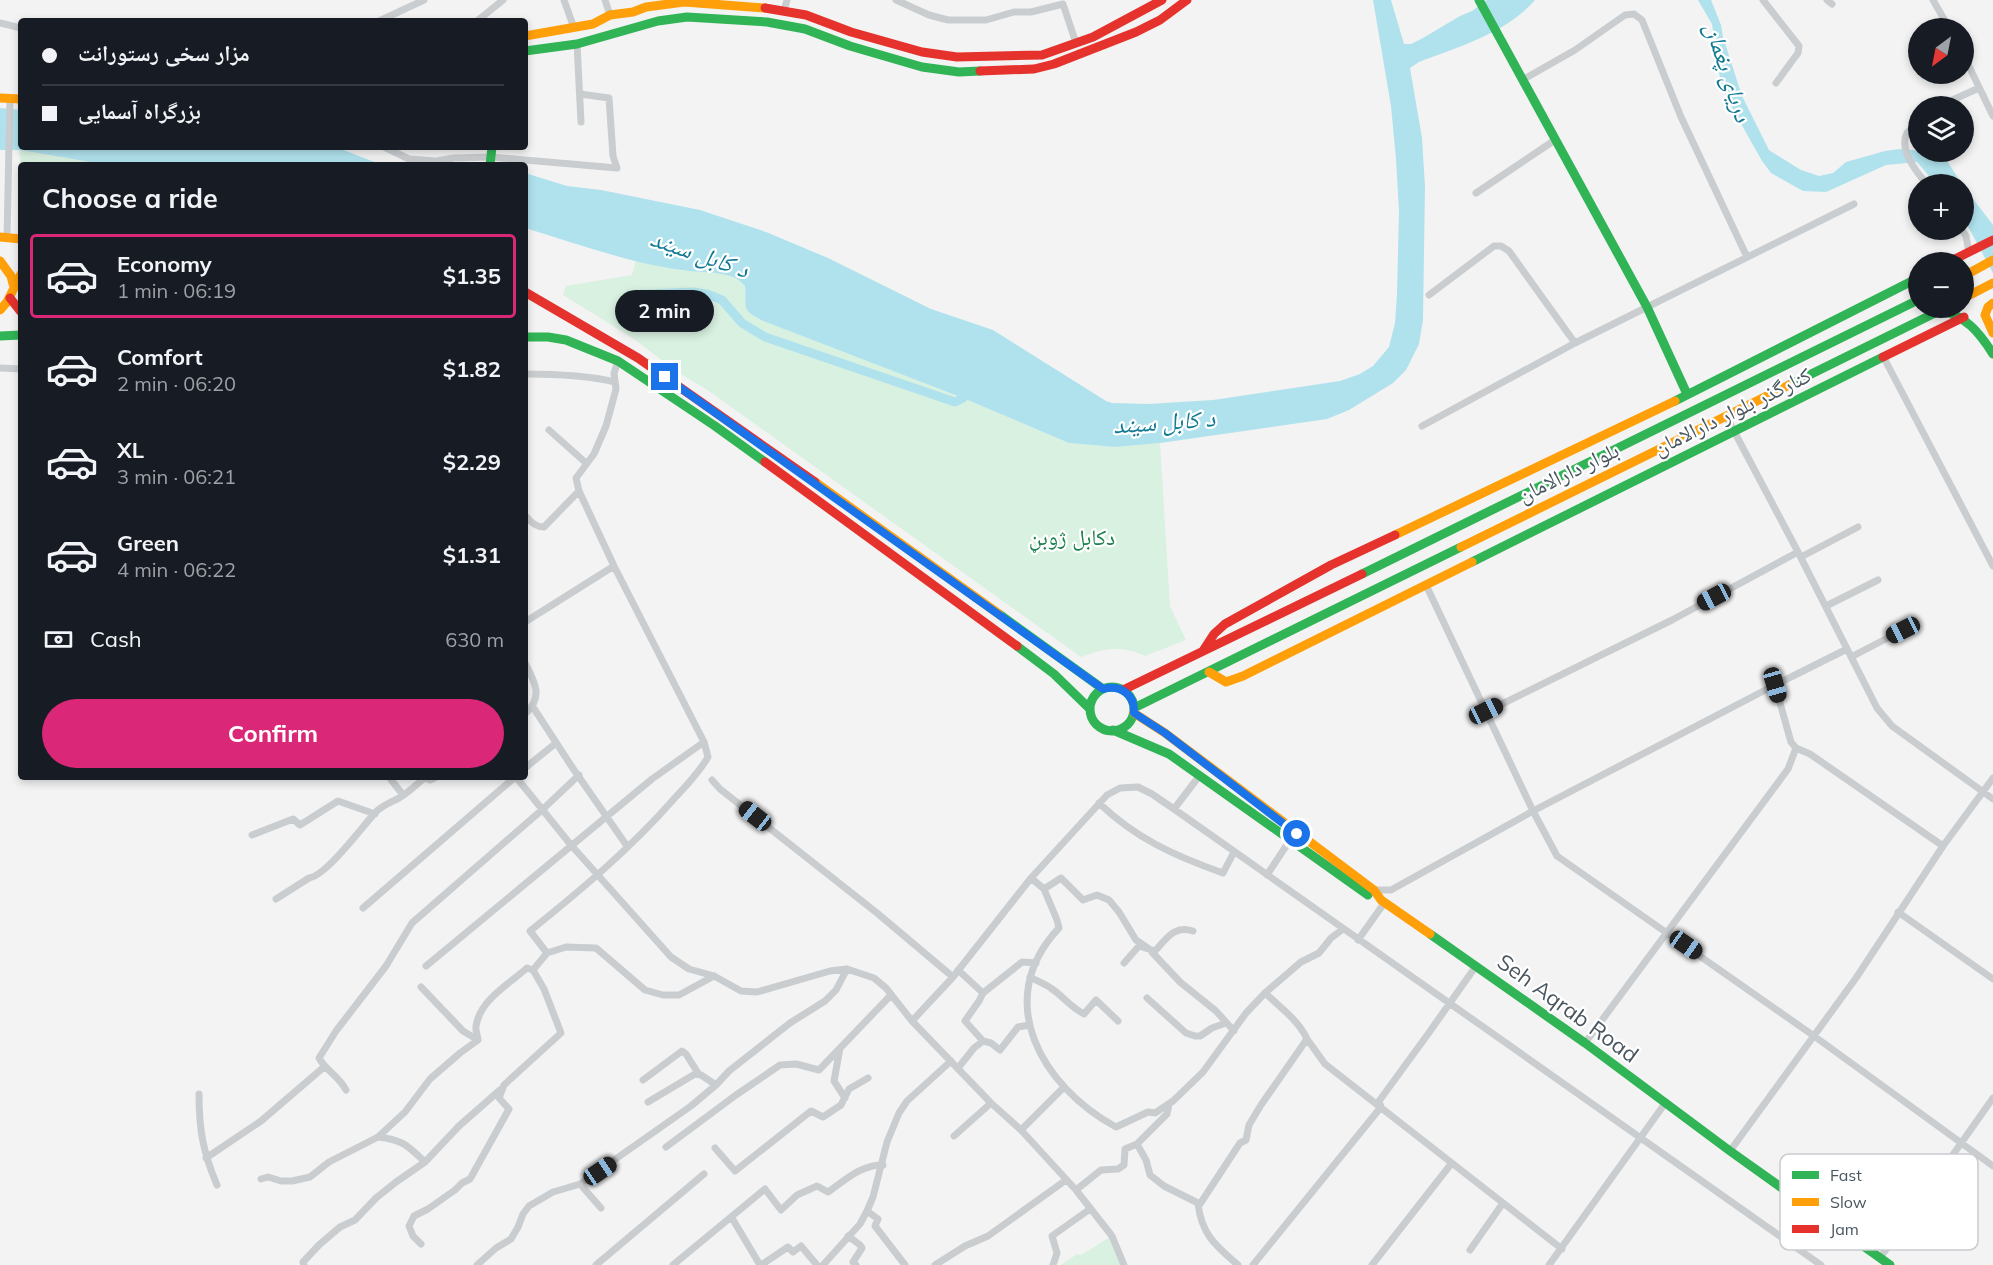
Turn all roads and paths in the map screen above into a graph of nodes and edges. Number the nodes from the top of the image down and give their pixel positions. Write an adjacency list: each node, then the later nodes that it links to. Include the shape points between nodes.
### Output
1 (424, 0): 18 (street)
2 (503, 0): 19 (street)
3 (564, 0): 23 (street)
4 (605, 0): 17 (street)
5 (787, 0): 16 (street)
6 (896, 0): 25 (street, via 948,20 986,20 1063,4)
7 (1161, 0): 25 (main road)
8 (1187, 0): 26 (main road, via 1137,32 1034,69 959,72 922,67 805,29 722,18 658,21)
9 (1479, 0): 29 (main road)
10 (1763, 0): 30 (street, via 1798,46 1798,53)
11 (1933, 0): 20 (street)
12 (693, 1): 13 (main road); 15 (main road)
13 (666, 2): 14 (main road)
14 (646, 3): 17 (main road, via 633,12)
15 (754, 3): 16 (main road)
16 (784, 11): 25 (main road, via 922,52 957,57 1042,55)
17 (610, 15): 23 (main road)
18 (386, 18)
19 (481, 18)
20 (1943, 18)
21 (0, 22): 22 (street)
22 (18, 27)
23 (574, 28): 24 (main road)
24 (528, 36)
25 (1076, 43)
26 (577, 44): 27 (main road); 32 (street)
27 (528, 51)
28 (1974, 77): 31 (street)
29 (1524, 79): 38 (main road); 51 (street, via 1625,15 1634,14 1642,20 1681,117)
30 (1776, 83)
31 (1979, 88): 33 (street); 35 (street)
32 (580, 94): 36 (street); 41 (street, via 609,98 617,168)
33 (1961, 96)
34 (7, 101): 46 (street, via 9,156)
35 (1993, 116)
36 (581, 122)
37 (1908, 132): 40 (street)
38 (1555, 140): 44 (street); 67 (main road)
39 (390, 150): 41 (street, via 409,159)
40 (1908, 156)
41 (491, 158)
42 (1910, 162): 43 (street)
43 (1919, 174)
44 (1476, 193)
45 (1854, 204): 51 (street)
46 (3, 238): 47 (main road)
47 (18, 239)
48 (1967, 240): 50 (street)
49 (1993, 240): 50 (main road)
50 (1969, 252)
51 (1747, 257): 67 (street)
52 (0, 261): 58 (main road)
53 (1990, 262): 54 (main road)
54 (1974, 271)
55 (18, 278): 58 (main road)
56 (1908, 283): 85 (main road, کنارگذر بلوار دارالامان)
57 (1993, 283): 59 (main road)
58 (13, 284): 62 (main road)
59 (1974, 293)
60 (528, 294): 107 (main road, via 638,358)
61 (1429, 295): 77 (street, via 1494,246 1501,246 1509,251)
62 (10, 298): 66 (main road); 68 (main road)
63 (1993, 303): 73 (main road, via 1985,315)
64 (1908, 305): 65 (main road, بلوار دارالامان)
65 (1905, 306): 72 (main road); 102 (main road, بلوار دارالامان)
66 (18, 308)
67 (1647, 308): 77 (street); 85 (main road)
68 (0, 310)
69 (1925, 318): 72 (main road, بلوار دارالامان)
70 (1962, 318): 79 (main road, کنارگذر بلوار دارالامان)
71 (1965, 318): 78 (main road)
72 (1913, 324): 86 (main road, بلوار دارالامان)
73 (1993, 333)
74 (18, 335): 75 (main road)
75 (0, 336)
76 (528, 337): 80 (main road, via 566,340)
77 (1575, 343): 87 (street)
78 (1993, 354)
79 (1884, 358): 89 (main road, کنارگذر بلوار دارالامان); 96 (street)
80 (618, 361): 84 (street); 110 (main road, via 715,426 947,594 1054,675)
81 (0, 368): 82 (street)
82 (18, 369)
83 (528, 374): 84 (street)
84 (615, 382): 90 (street, via 606,426)
85 (1687, 394): 102 (main road, کنارگذر بلوار دارالامان, via 1331,565 1225,624)
86 (1726, 416): 89 (street); 105 (main road, بلوار دارالامان)
87 (1422, 426)
88 (549, 430): 90 (street)
89 (1734, 431): 94 (street); 98 (main road, کنارگذر بلوار دارالامان)
90 (586, 464): 91 (street, via 576,478)
91 (579, 491): 92 (street, via 544,526); 95 (street)
92 (528, 520)
93 (1858, 527): 94 (street)
94 (1800, 554): 99 (street); 113 (street)
95 (614, 566): 100 (street); 115 (street)
96 (1993, 566)
97 (1878, 580): 99 (street)
98 (1426, 585): 105 (main road, کنارگذر بلوار دارالامان, via 1243,676 1226,682); 113 (street)
99 (1826, 606): 103 (street)
100 (528, 620)
101 (1903, 630): 103 (street)
102 (1203, 651): 108 (main road, بلوار دارالامان)
103 (1849, 653): 106 (street); 127 (street, via 1877,708 1892,726)
104 (528, 669): 109 (street, via 537,686)
105 (1209, 672): 112 (main road, بلوار دارالامان)
106 (1775, 685): 117 (street); 133 (street)
107 (1103, 689): 108 (main road); 110 (main road, via 1094,697)
108 (1123, 690): 112 (main road, via 1133,701)
109 (533, 707): 111 (street); 116 (street)
110 (1090, 709): 114 (main road, via 1100,727)
111 (528, 711)
112 (1134, 711): 114 (main road, via 1126,725); 146 (main road)
113 (1486, 711): 133 (street)
114 (1113, 730): 120 (main road, Seh Aqrab Road, via 1168,754)
115 (704, 742): 135 (street); 139 (street, via 708,757 703,766)
116 (556, 743): 118 (street); 119 (street)
117 (1796, 748): 140 (street); 153 (street, via 1788,769)
118 (528, 766)
119 (579, 775): 131 (street); 135 (street)
120 (1200, 775): 132 (street); 137 (main road, Seh Aqrab Road)
121 (1993, 778): 127 (street)
122 (391, 780): 128 (street)
123 (420, 780): 128 (street)
124 (512, 780): 149 (street)
125 (518, 780): 131 (street)
126 (712, 780): 163 (street)
127 (1983, 792): 129 (street); 140 (street)
128 (403, 795): 134 (street)
129 (1993, 799)
130 (1099, 803): 132 (street, via 1120,788 1138,787); 141 (street, via 1139,837 1187,861 1222,873); 144 (street)
131 (543, 809): 138 (street); 185 (street, via 412,923 386,966 321,1053 319,1058)
132 (1174, 809): 141 (street)
133 (1533, 811): 146 (street, via 1391,890); 153 (street, via 1557,856)
134 (375, 813): 136 (street, via 338,801 300,825 293,819); 147 (street, via 314,878)
135 (606, 817): 138 (street); 139 (street)
136 (252, 835)
137 (1290, 840): 143 (street); 146 (main road, Seh Aqrab Road)
138 (571, 844): 142 (street); 159 (street)
139 (627, 846): 142 (street)
140 (1943, 846): 150 (street)
141 (1233, 852): 143 (street)
142 (599, 875): 156 (street, via 530,931); 164 (street, via 671,957 689,969)
143 (1267, 876): 151 (street)
144 (1031, 878): 145 (street); 163 (street)
145 (1044, 890): 155 (street, via 1061,878 1083,900 1097,895 1109,900 1136,940); 157 (street, via 1059,927 1045,943)
146 (1372, 893): 148 (main road, Seh Aqrab Road)
147 (276, 899)
148 (1383, 901): 154 (street); 160 (main road, Seh Aqrab Road)
149 (363, 908)
150 (1898, 912): 166 (street); 178 (street)
151 (1343, 929): 154 (street); 169 (street, via 1319,953 1301,962)
152 (1193, 931): 155 (street, via 1184,928 1173,932 1155,951)
153 (1668, 932): 178 (street); 182 (street)
154 (1358, 940): 172 (street)
155 (1149, 949): 158 (street, via 1139,946); 175 (street)
156 (548, 953): 162 (street); 164 (street, via 566,947 596,948 645,990 663,995 679,995)
157 (1036, 963): 165 (street); 168 (street, via 1022,962)
158 (1124, 963)
159 (426, 966)
160 (1476, 966): 172 (street); 182 (main road, Seh Aqrab Road)
161 (847, 969): 164 (street, via 757,992 741,991); 170 (street, via 874,978); 191 (street, via 825,1001 790,1023)
162 (533, 970): 180 (street, via 527,968 490,999 476,1027); 190 (street, via 561,1033)
163 (955, 974): 168 (street); 174 (street)
164 (714, 976)
165 (1030, 977): 173 (street, via 1053,989 1068,1005 1084,1014 1096,1000); 176 (street)
166 (1993, 979)
167 (422, 987): 180 (street, via 463,1031)
168 (983, 993): 181 (street, via 964,1021)
169 (1265, 993): 177 (street); 179 (street)
170 (891, 995): 174 (street); 183 (street)
171 (1147, 998): 175 (street, via 1186,1033 1195,1036)
172 (1449, 1004): 201 (street, via 1379,1101); 205 (street)
173 (1118, 1021)
174 (912, 1022): 184 (street)
175 (1226, 1023): 177 (street)
176 (1030, 1025): 181 (street, via 1018,1027 1000,1050); 192 (street, via 1048,1069)
177 (1234, 1031): 200 (street, via 1203,1072)
178 (1814, 1036): 206 (street); 210 (street)
179 (1307, 1039): 201 (street, via 1325,1064); 226 (street, via 1261,1105 1246,1140)
180 (478, 1040): 203 (street, via 430,1079 405,1112)
181 (983, 1041): 186 (street)
182 (1585, 1042): 198 (main road, Seh Aqrab Road)
183 (840, 1048): 195 (street, via 834,1082); 208 (street, via 819,1070 796,1064 780,1065)
184 (951, 1061): 186 (street); 217 (street, via 899,1113)
185 (324, 1067): 193 (street, via 341,1080); 214 (street, via 261,1121)
186 (958, 1068): 199 (street)
187 (698, 1073): 189 (street, via 682,1051); 191 (street); 197 (street)
188 (868, 1078): 195 (street, via 849,1089)
189 (643, 1080)
190 (504, 1085): 215 (street); 234 (street, via 499,1098 509,1109 470,1179 414,1216 410,1223 413,1236)
191 (716, 1085): 222 (street)
192 (1063, 1088): 200 (street, via 1116,1127); 202 (street)
193 (346, 1090)
194 (200, 1094): 214 (street, via 201,1140)
195 (844, 1098): 209 (street, via 841,1105 823,1116 811,1111 735,1172)
196 (1993, 1098): 206 (street)
197 (648, 1102)
198 (1666, 1102): 205 (street); 210 (main road, Seh Aqrab Road)
199 (991, 1103): 202 (street); 204 (street)
200 (1169, 1104): 207 (street, via 1167,1114)
201 (1381, 1107): 216 (street); 254 (street)
202 (1021, 1130): 221 (street)
203 (378, 1137): 215 (street, via 397,1139); 220 (street, via 329,1162 310,1177 292,1181)
204 (954, 1137)
205 (1642, 1137): 233 (street); 235 (street)
206 (1962, 1143): 211 (street); 212 (street)
207 (1137, 1144): 225 (street, via 1125,1149 1124,1165 1101,1170); 226 (street, via 1150,1175)
208 (666, 1147)
209 (715, 1148)
210 (1730, 1152): 224 (main road, Seh Aqrab Road)
211 (1954, 1154)
212 (1977, 1154)
213 (1978, 1155): 218 (street)
214 (206, 1158): 223 (street)
215 (425, 1162): 241 (street, via 376,1198 355,1220 340,1227)
216 (1451, 1164): 227 (street); 255 (street)
217 (882, 1165): 230 (street); 231 (street, via 859,1171 828,1192 817,1186 798,1195 781,1210 765,1189)
218 (1993, 1166)
219 (704, 1174): 243 (street)
220 (261, 1179)
221 (1066, 1180): 225 (street); 250 (street, via 988,1236)
222 (580, 1184): 228 (street); 242 (street, via 553,1192 529,1206 511,1239)
223 (217, 1185)
224 (1780, 1187)
225 (1076, 1190): 229 (street)
226 (1198, 1203): 253 (street, via 1206,1233)
227 (1503, 1203): 235 (street); 236 (street)
228 (601, 1208)
229 (1090, 1209): 251 (street, via 1052,1236 1056,1252); 252 (street, via 1112,1236)
230 (867, 1211): 232 (street); 249 (street, via 878,1219 875,1226)
231 (732, 1218): 244 (street); 245 (street)
232 (848, 1236): 247 (street); 248 (street, via 862,1248 853,1262)
233 (1780, 1236)
234 (421, 1244)
235 (1562, 1249): 256 (street)
236 (1470, 1250)
237 (1800, 1250): 257 (street)
238 (1869, 1250): 240 (main road, Seh Aqrab Road)
239 (1886, 1250): 240 (street)
240 (1880, 1258): 258 (main road, Seh Aqrab Road)
241 (303, 1265)
242 (477, 1265)
243 (596, 1265)
244 (673, 1265)
245 (760, 1265): 246 (street, via 788,1247 793,1252 801,1246)
246 (817, 1265)
247 (823, 1265)
248 (856, 1265)
249 (905, 1265)
250 (935, 1265)
251 (1053, 1265)
252 (1124, 1265)
253 (1238, 1265)
254 (1252, 1265)
255 (1372, 1265)
256 (1549, 1265)
257 (1821, 1265)
258 (1890, 1265)

